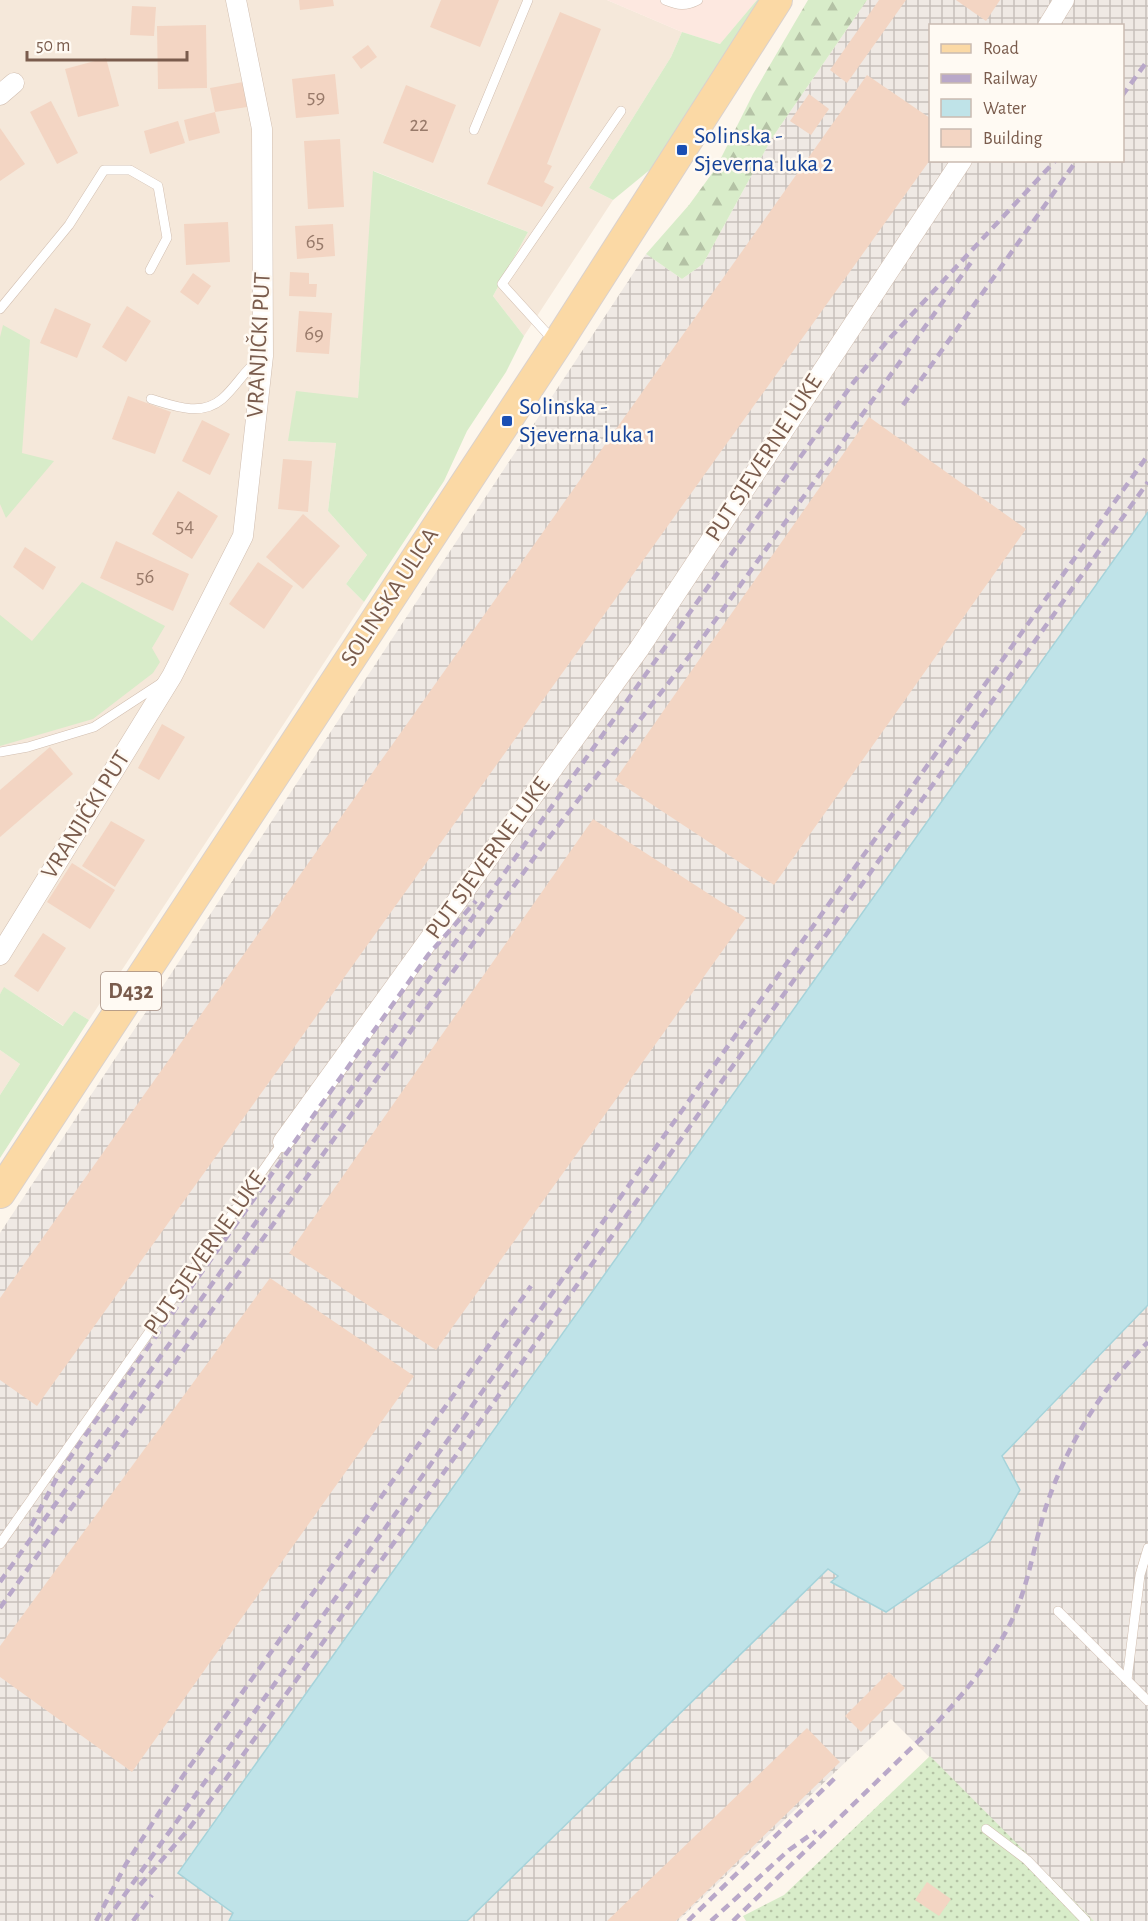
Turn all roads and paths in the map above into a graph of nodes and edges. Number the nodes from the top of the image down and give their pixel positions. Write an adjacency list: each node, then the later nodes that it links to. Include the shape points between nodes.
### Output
1 (236, 0): 14 (street, VRANJIČKI PUT, via 262,129)
2 (528, 0): 9 (lane)
3 (665, 0): 4 (lane, via 680,5)
4 (698, 0)
5 (777, 0): 13 (main road, SOLINSKA ULICA / D432)
6 (1064, 0): 7 (street)
7 (1049, 24)
8 (621, 111): 13 (lane, via 502,284)
9 (474, 130)
10 (961, 162): 19 (street, PUT SJEVERNE LUKE, via 639,650)
11 (150, 270): 12 (lane, via 167,238 158,186 130,170 104,170 69,225)
12 (0, 309)
13 (557, 344): 20 (main road, SOLINSKA ULICA / D432)
14 (262, 356): 15 (lane, via 222,399 199,410); 16 (street, VRANJIČKI PUT, via 243,536)
15 (151, 399)
16 (172, 676): 17 (lane, VRANJIČKI PUT, via 94,727); 18 (street, VRANJIČKI PUT)
17 (0, 752)
18 (0, 955)
19 (283, 1142): 21 (lane, PUT SJEVERNE LUKE)
20 (0, 1192)
21 (0, 1544)
22 (1148, 1548): 24 (lane, via 1140,1575)
23 (1058, 1611): 24 (lane)
24 (1127, 1680): 25 (lane)
25 (1148, 1701)
26 (986, 1829): 27 (lane, via 1027,1860)
27 (1086, 1921)

